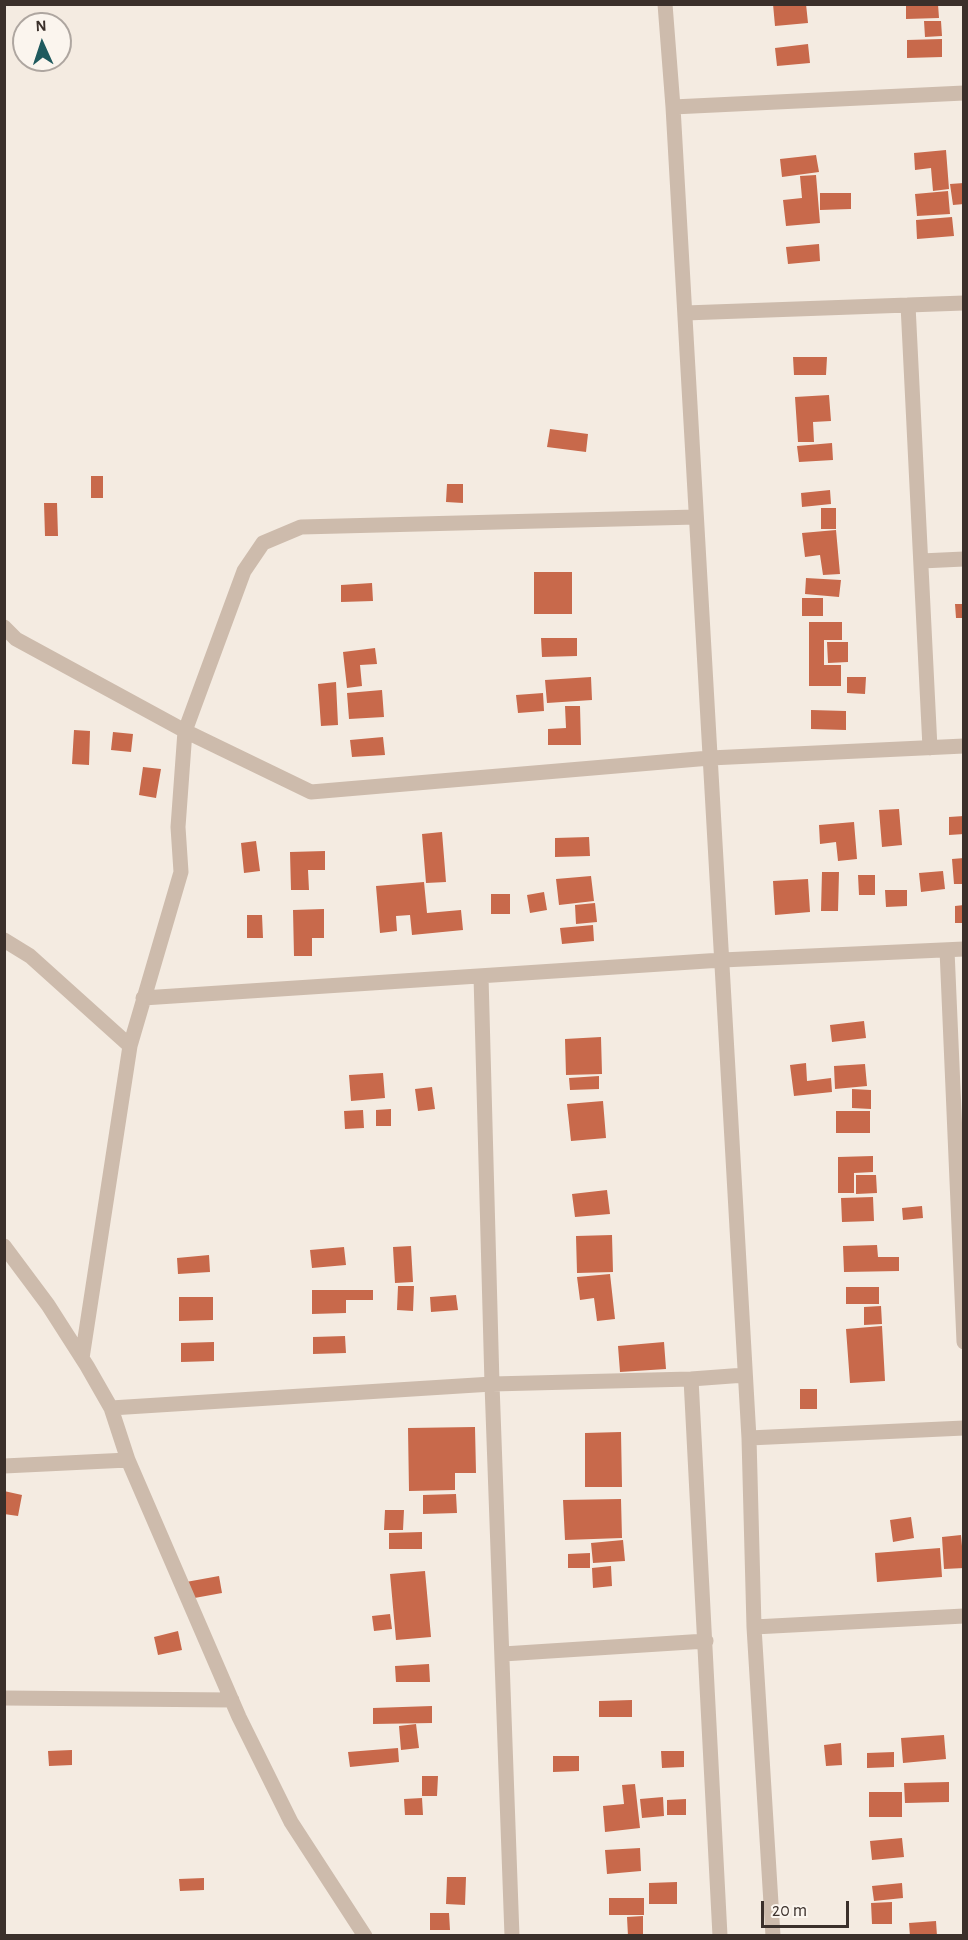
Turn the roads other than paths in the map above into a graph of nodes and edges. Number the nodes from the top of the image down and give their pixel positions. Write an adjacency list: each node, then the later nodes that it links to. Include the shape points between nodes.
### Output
1 (665, 4): 3 (street)
2 (963, 93): 3 (street)
3 (673, 107): 6 (street)
4 (963, 303): 5 (street)
5 (908, 305): 6 (street); 9 (street)
6 (684, 313): 7 (street)
7 (696, 517): 11 (street, via 300,527 263,543 244,571); 14 (street)
8 (963, 559): 9 (street)
9 (921, 561): 13 (street)
10 (4, 627): 11 (street, via 16,639)
11 (185, 731): 14 (street, via 311,792); 20 (street, via 178,827 181,872)
12 (963, 746): 13 (street)
13 (930, 748): 14 (street)
14 (710, 758): 18 (street)
15 (4, 940): 21 (street, via 30,956)
16 (963, 949): 17 (street)
17 (947, 950): 18 (street); 22 (street)
18 (722, 960): 19 (street); 26 (street)
19 (481, 976): 20 (street); 28 (street)
20 (143, 998): 21 (street)
21 (130, 1046): 25 (street)
22 (961, 1221): 24 (street)
23 (4, 1246): 25 (street)
24 (963, 1342)
25 (82, 1358): 29 (street)
26 (746, 1375): 27 (street); 31 (street)
27 (691, 1379): 28 (street); 36 (street)
28 (492, 1384): 29 (street); 37 (street)
29 (111, 1408): 32 (street)
30 (963, 1428): 31 (street)
31 (749, 1438): 35 (street)
32 (128, 1460): 33 (street); 39 (street)
33 (4, 1466)
34 (963, 1616): 35 (street)
35 (754, 1627): 43 (street)
36 (706, 1641): 37 (street); 42 (street)
37 (502, 1654): 41 (street)
38 (4, 1698): 39 (street)
39 (232, 1700): 40 (street, via 291,1822)
40 (365, 1935)
41 (512, 1935)
42 (720, 1935)
43 (773, 1935)

